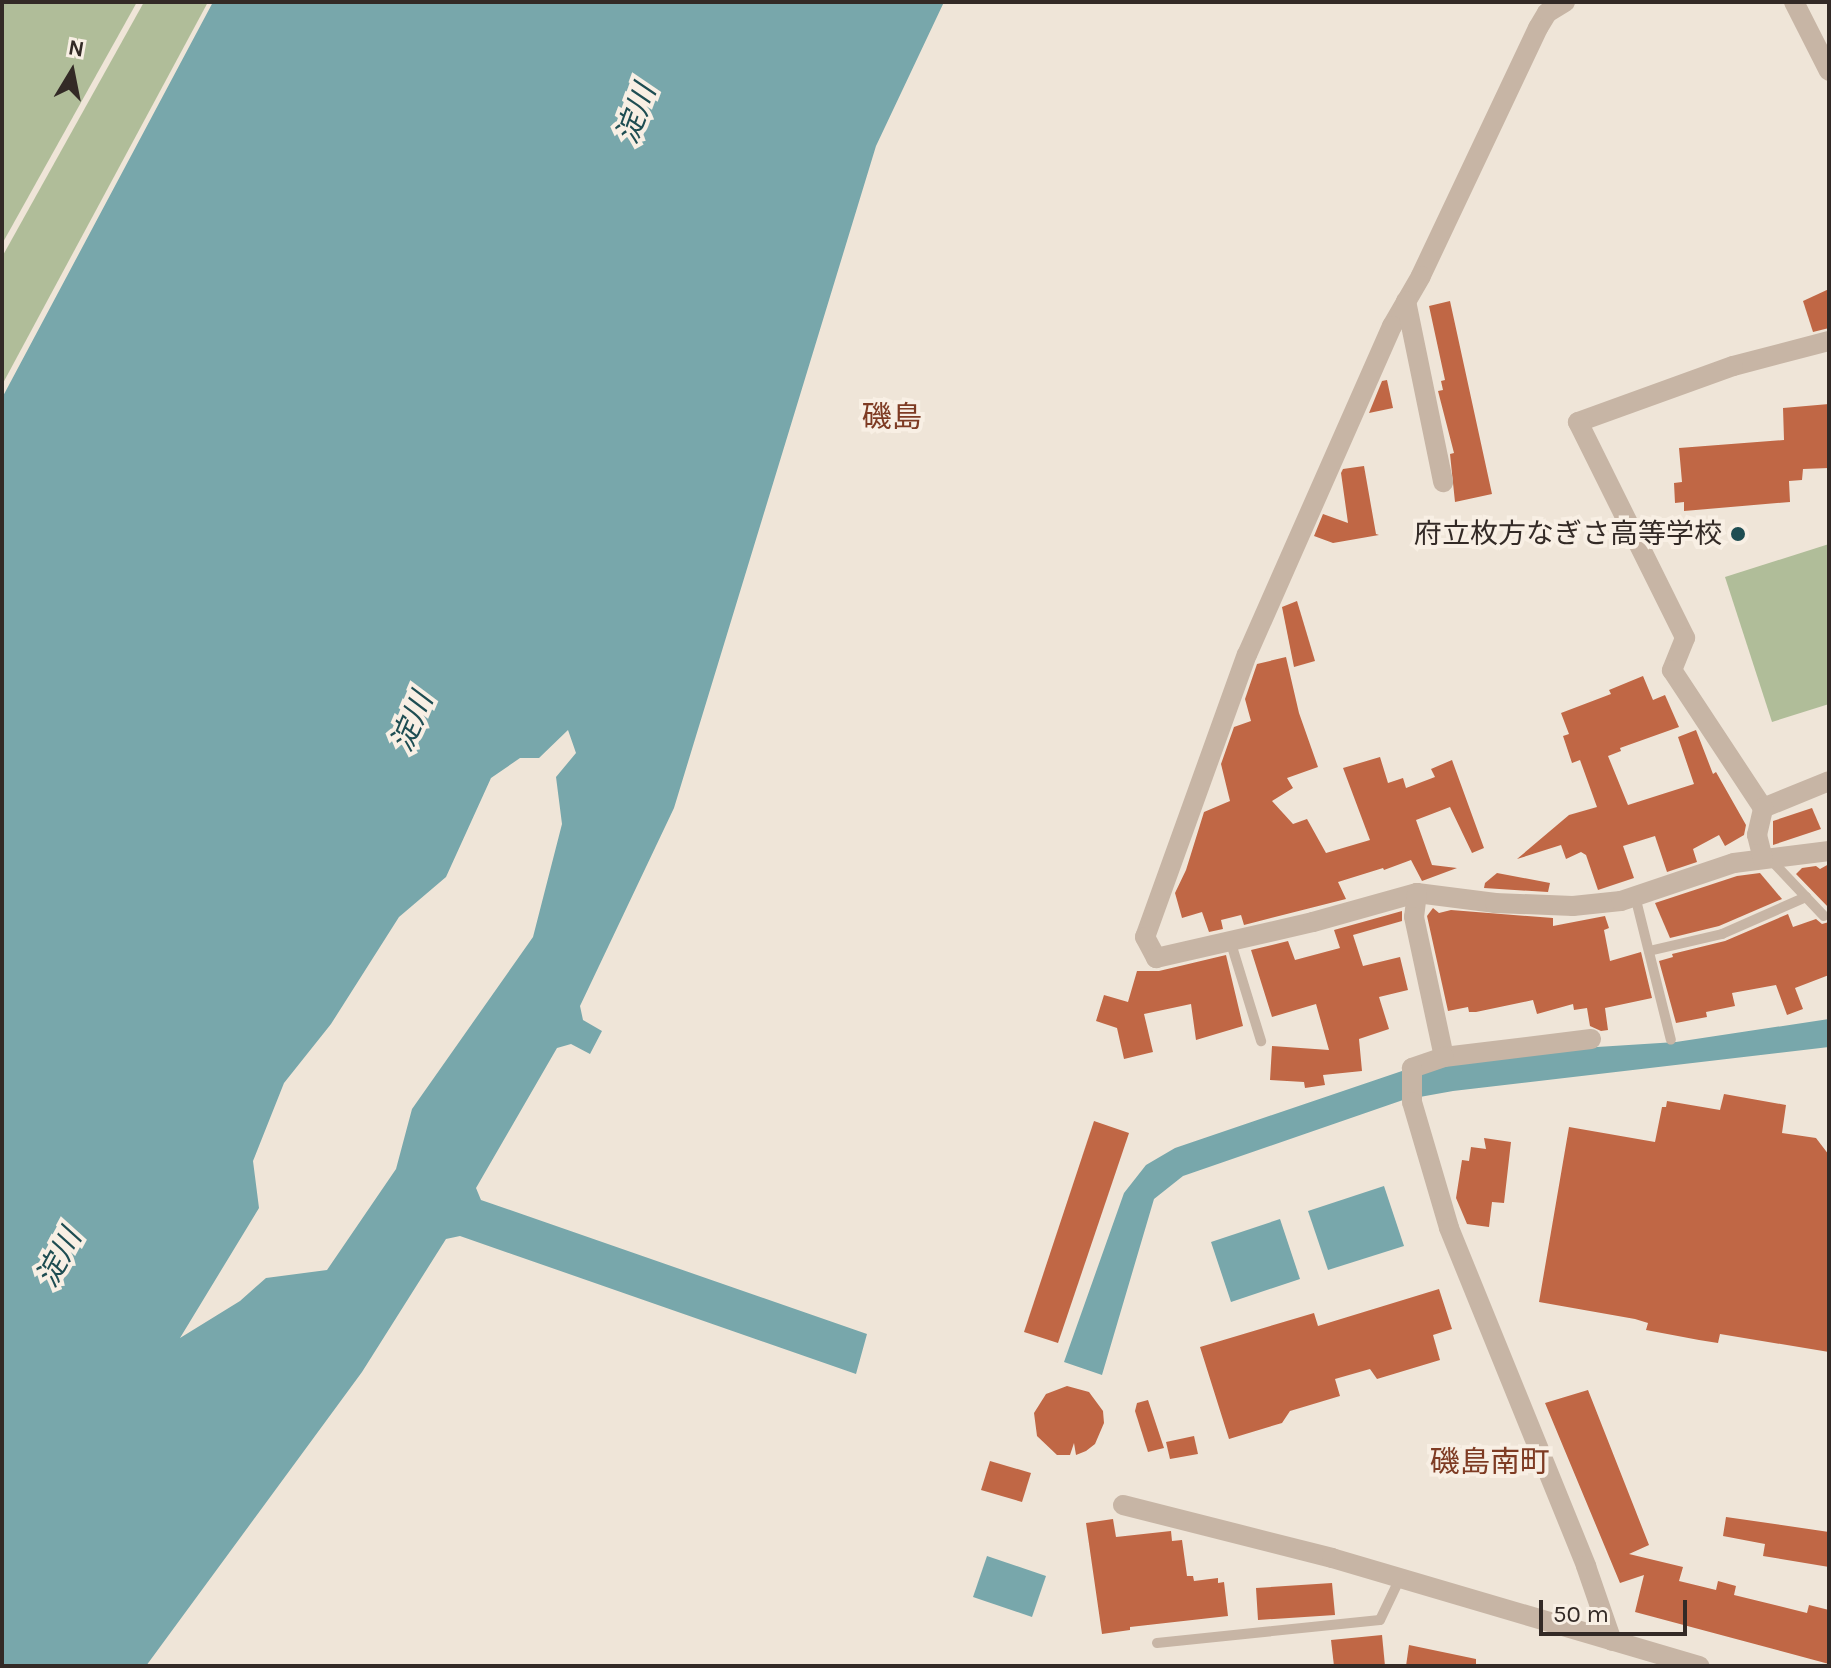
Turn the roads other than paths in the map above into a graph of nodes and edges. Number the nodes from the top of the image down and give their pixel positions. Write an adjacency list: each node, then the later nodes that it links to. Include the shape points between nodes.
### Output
1 (1565, 2): 4 (street, via 1547,13 1538,28)
2 (1795, 2): 3 (street)
3 (1829, 71)
4 (1406, 301): 6 (street); 15 (street, via 1247,654 1145,937 1156,958)
5 (1829, 341): 8 (street, via 1733,366 1578,422 1685,638 1672,670)
6 (1443, 482)
7 (1829, 781): 8 (street)
8 (1763, 808): 10 (street, via 1757,835)
9 (1829, 851): 10 (street)
10 (1766, 859): 12 (street, via 1707,870); 13 (lane)
11 (1417, 893): 12 (street, via 1573,906); 15 (street); 20 (street, via 1414,917)
12 (1635, 896): 16 (lane)
13 (1806, 897): 14 (lane); 16 (lane, via 1722,934)
14 (1824, 916)
15 (1230, 940): 19 (lane)
16 (1649, 951): 18 (lane)
17 (1591, 1039): 20 (street)
18 (1671, 1040)
19 (1261, 1041)
20 (1444, 1057): 23 (street, via 1412,1068 1412,1102 1449,1228)
21 (1123, 1505): 22 (street)
22 (1400, 1578): 23 (street); 24 (lane, via 1380,1620)
23 (1612, 1641): 25 (street)
24 (1157, 1643)
25 (1699, 1666)

